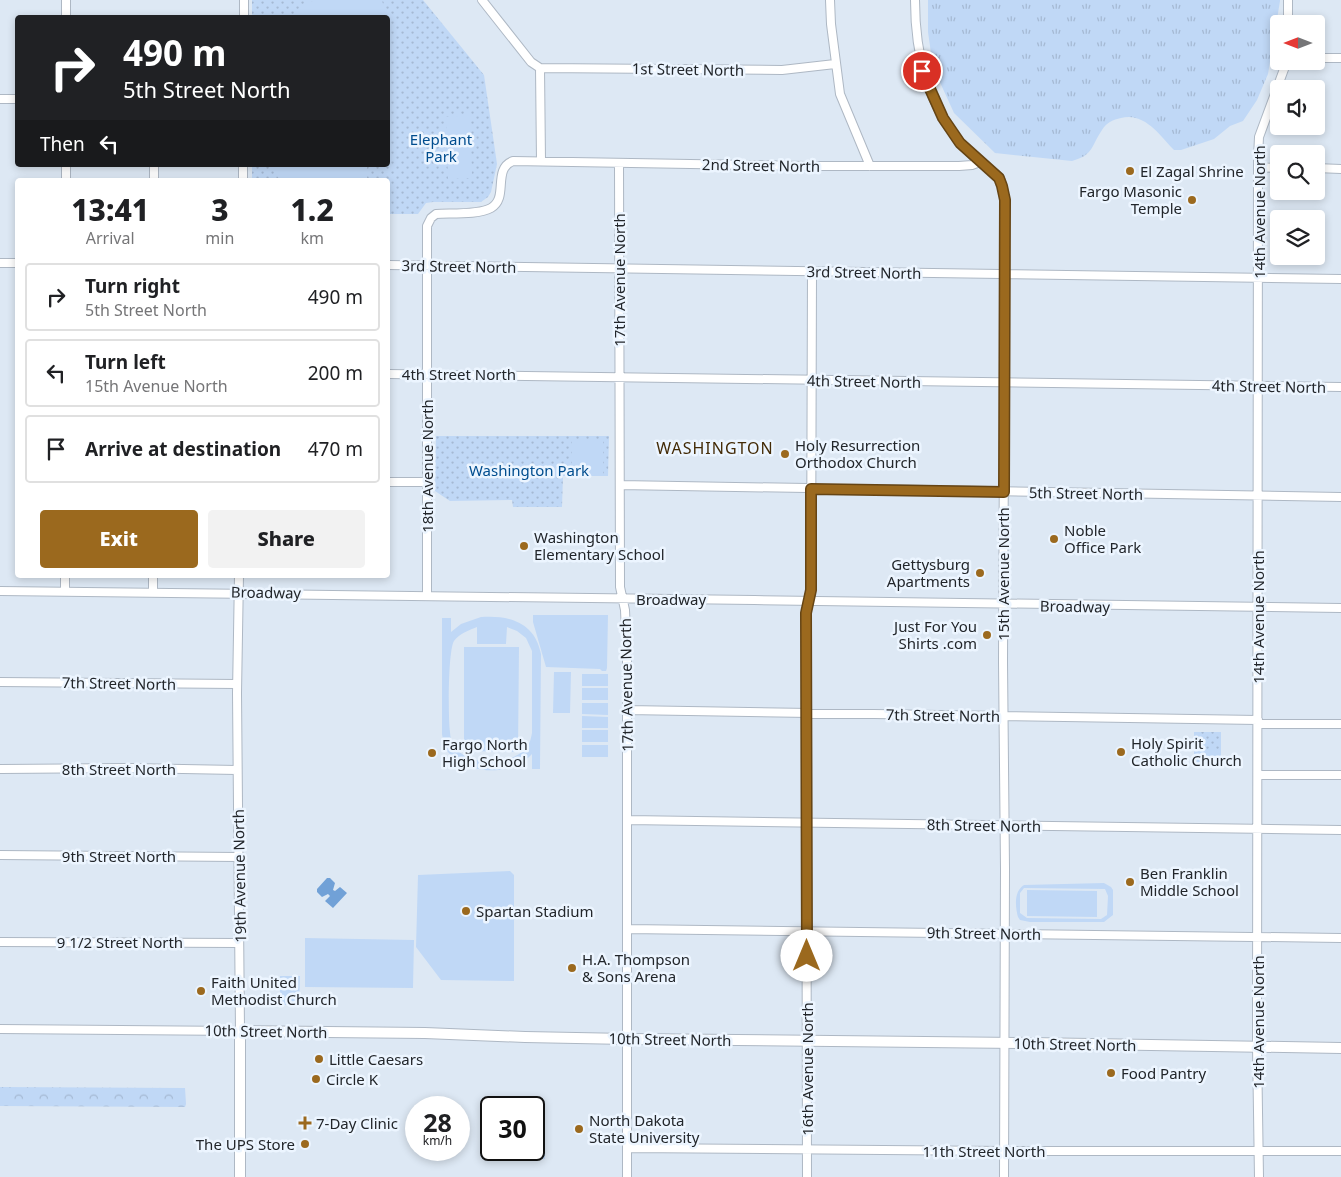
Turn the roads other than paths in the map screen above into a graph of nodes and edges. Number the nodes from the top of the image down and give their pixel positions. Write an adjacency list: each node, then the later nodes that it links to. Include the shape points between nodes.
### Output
1 (66, 0): 7 (street)
2 (244, 0): 8 (street)
3 (482, 0): 13 (street, via 531,62)
4 (830, 0): 12 (street)
5 (915, 0): 18 (street, 15th Avenue North, via 915,26 922,71 955,137)
6 (1288, 0): 9 (street)
7 (66, 15)
8 (244, 15)
9 (1288, 15)
10 (1325, 58): 11 (street)
11 (1341, 58)
12 (835, 64): 13 (street, 1st Street North, via 782,70); 20 (street, via 840,94)
13 (540, 68): 17 (street)
14 (1284, 70): 21 (street, 14th Avenue North, via 1259,137)
15 (0, 99): 16 (street)
16 (15, 99)
17 (541, 161): 19 (street, 2nd Street North); 28 (street, 18th Avenue North, via 513,161 505,165 499,196 493,207 484,211 436,214 431,218 427,226)
18 (980, 162): 20 (street, 2nd Street North, via 959,166); 31 (street, 15th Avenue North, via 999,178 1002,186 1005,200)
19 (619, 163): 20 (street, 2nd Street North); 29 (street, 17th Avenue North)
20 (870, 166)
21 (1258, 168): 22 (street); 32 (street, 14th Avenue North)
22 (1270, 168)
23 (1325, 168): 24 (street)
24 (1341, 168)
25 (0, 263): 26 (street)
26 (15, 263)
27 (390, 265): 28 (street, 3rd Street North)
28 (428, 266): 29 (street, 3rd Street North); 35 (street, 18th Avenue North)
29 (620, 269): 30 (street, 3rd Street North); 36 (street, 17th Avenue North)
30 (812, 271): 31 (street, 3rd Street North); 37 (street, 16th Avenue North)
31 (1004, 274): 32 (street, 3rd Street North); 38 (street, 15th Avenue North)
32 (1258, 278): 33 (street, 3rd Street North); 39 (street, 14th Avenue North)
33 (1341, 279)
34 (390, 374): 35 (street, 4th Street North)
35 (428, 374): 36 (street, 4th Street North); 42 (street, 18th Avenue North)
36 (620, 376): 37 (street, 4th Street North); 43 (street, 17th Avenue North)
37 (812, 380): 38 (street, 4th Street North); 44 (street, 16th Avenue North)
38 (1004, 383): 39 (street, 4th Street North); 45 (street, 15th Avenue North)
39 (1258, 386): 40 (street, 4th Street North); 46 (street, 14th Avenue North)
40 (1341, 387)
41 (390, 482): 42 (street)
42 (427, 482): 55 (street, 18th Avenue North)
43 (620, 485): 44 (street, 5th Street North); 56 (street, 17th Avenue North)
44 (811, 489): 45 (street, 5th Street North); 57 (street, 16th Avenue North)
45 (1004, 492): 46 (street, 5th Street North); 58 (street, 15th Avenue North)
46 (1258, 495): 47 (street, 5th Street North); 59 (street, 14th Avenue North)
47 (1341, 496)
48 (65, 578): 52 (street)
49 (153, 578): 53 (street)
50 (239, 578): 54 (street, 19th Avenue North)
51 (0, 591): 52 (street, Broadway)
52 (65, 591): 53 (street, Broadway)
53 (153, 591): 54 (street, Broadway)
54 (238, 592): 55 (street, Broadway); 62 (street, 19th Avenue North)
55 (427, 594): 56 (street, Broadway)
56 (622, 598): 57 (street, Broadway); 63 (street, 17th Avenue North)
57 (809, 600): 58 (street, Broadway); 64 (street, 16th Avenue North, via 806,613)
58 (1003, 605): 59 (street, Broadway); 65 (street, 15th Avenue North)
59 (1258, 607): 60 (street, Broadway); 66 (street, 14th Avenue North)
60 (1341, 608)
61 (0, 682): 62 (street, 7th Street North)
62 (237, 684): 69 (street, 19th Avenue North)
63 (627, 710): 64 (street, 7th Street North); 72 (street, 17th Avenue North)
64 (807, 713): 65 (street, 7th Street North); 73 (street, 16th Avenue North)
65 (1003, 716): 66 (street, 7th Street North); 74 (street, 15th Avenue North)
66 (1258, 722): 67 (street, 7th Street North); 70 (street, 14th Avenue North)
67 (1341, 724)
68 (0, 769): 69 (street, 8th Street North)
69 (237, 770): 78 (street, 19th Avenue North)
70 (1258, 775): 71 (street); 75 (street, 14th Avenue North)
71 (1341, 775)
72 (628, 820): 73 (street, 8th Street North); 79 (street, 17th Avenue North)
73 (806, 822): 74 (street, 8th Street North); 80 (street, 16th Avenue North)
74 (1004, 826): 75 (street, 8th Street North); 81 (street, 15th Avenue North)
75 (1258, 828): 76 (street, 8th Street North); 82 (street, 14th Avenue North)
76 (1341, 830)
77 (0, 856): 78 (street, 9th Street North)
78 (238, 857): 85 (street, 19th Avenue North)
79 (627, 930): 80 (street, 9th Street North); 88 (street, 17th Avenue North)
80 (807, 932): 81 (street, 9th Street North); 89 (street, 16th Avenue North)
81 (1005, 933): 82 (street, 9th Street North); 90 (street, 15th Avenue North)
82 (1258, 936): 83 (street, 9th Street North); 91 (street, 14th Avenue North)
83 (1341, 938)
84 (0, 942): 85 (street, 9 1/2 Street North)
85 (240, 943): 87 (street, 19th Avenue North)
86 (0, 1028): 87 (street, 10th Street North)
87 (240, 1031): 88 (main road, 10th Street North); 98 (main road, 19th Avenue North)
88 (627, 1039): 89 (main road, 10th Street North); 93 (street, 17th Avenue North)
89 (807, 1040): 90 (main road, 10th Street North); 94 (street, 16th Avenue North)
90 (1004, 1043): 91 (main road, 10th Street North); 96 (street, 15th Avenue North)
91 (1257, 1046): 92 (main road, 10th Street North); 95 (street, 14th Avenue North)
92 (1341, 1048)
93 (628, 1148): 94 (street, 11th Street North); 99 (street, 17th Avenue North)
94 (807, 1149): 96 (street, 11th Street North); 100 (street, 16th Avenue North)
95 (1259, 1150): 96 (street, 11th Street North); 97 (street, 11th Street North); 102 (street, 14th Avenue North)
96 (1004, 1151): 101 (street, 15th Avenue North)
97 (1341, 1152)
98 (240, 1177)
99 (628, 1177)
100 (807, 1177)
101 (1004, 1177)
102 (1259, 1177)

